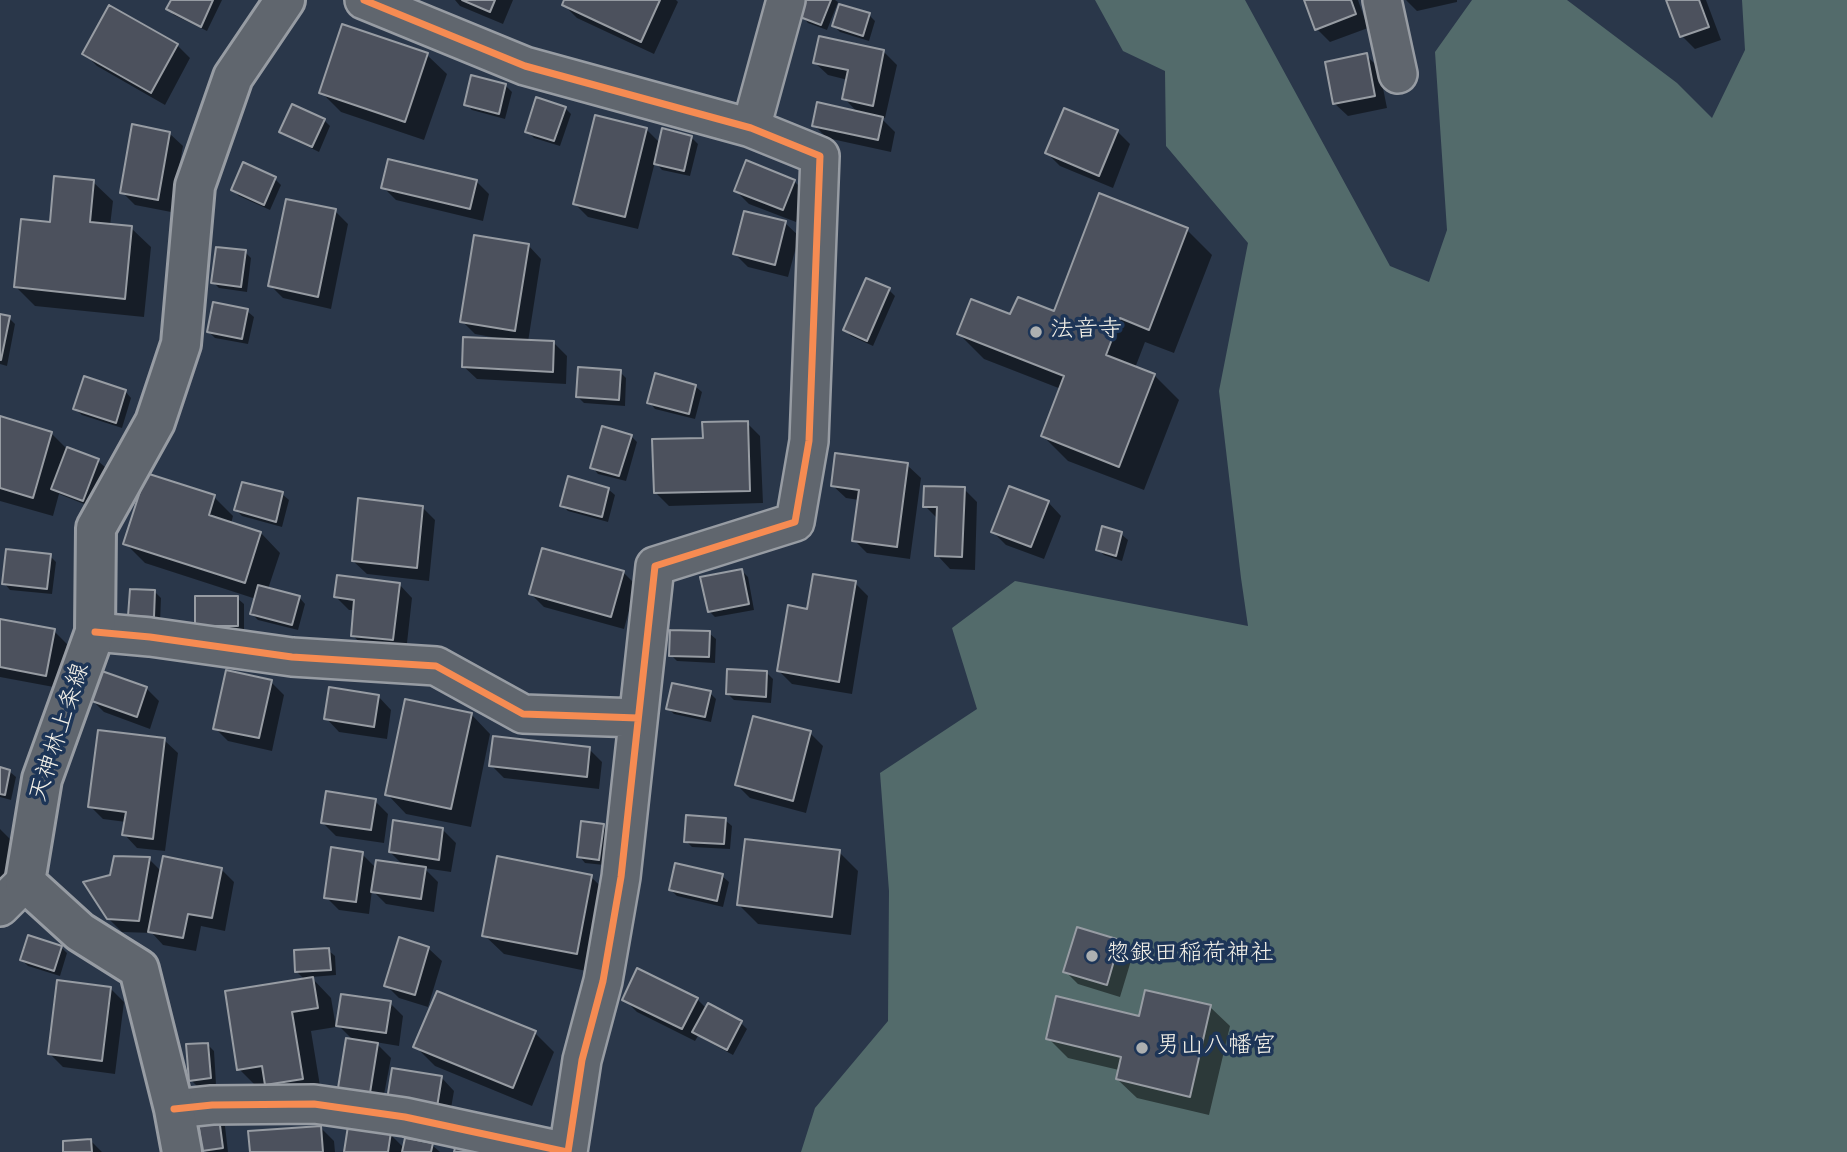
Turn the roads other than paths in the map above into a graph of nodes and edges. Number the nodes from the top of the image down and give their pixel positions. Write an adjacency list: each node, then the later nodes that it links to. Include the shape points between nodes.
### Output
1 (285, 0): 7 (main road, 天神林上条線, via 233,77 195,186 181,344 155,422 96,528)
2 (364, 0): 6 (street, via 525,66)
3 (786, 0): 6 (street)
4 (1382, 0): 5 (street)
5 (1398, 74)
6 (751, 128): 8 (street, via 820,156 809,441 795,522 655,566)
7 (96, 632): 8 (street, via 292,657 436,666 523,714); 9 (main road, 天神林上条線, via 42,779)
8 (638, 718): 12 (street, via 621,877 603,981 582,1060)
9 (13, 895): 10 (main road, 天神林上条線, via 139,969)
10 (174, 1109): 11 (main road, 天神林上条線); 12 (street, via 314,1104 405,1117)
11 (182, 1152)
12 (568, 1152)

